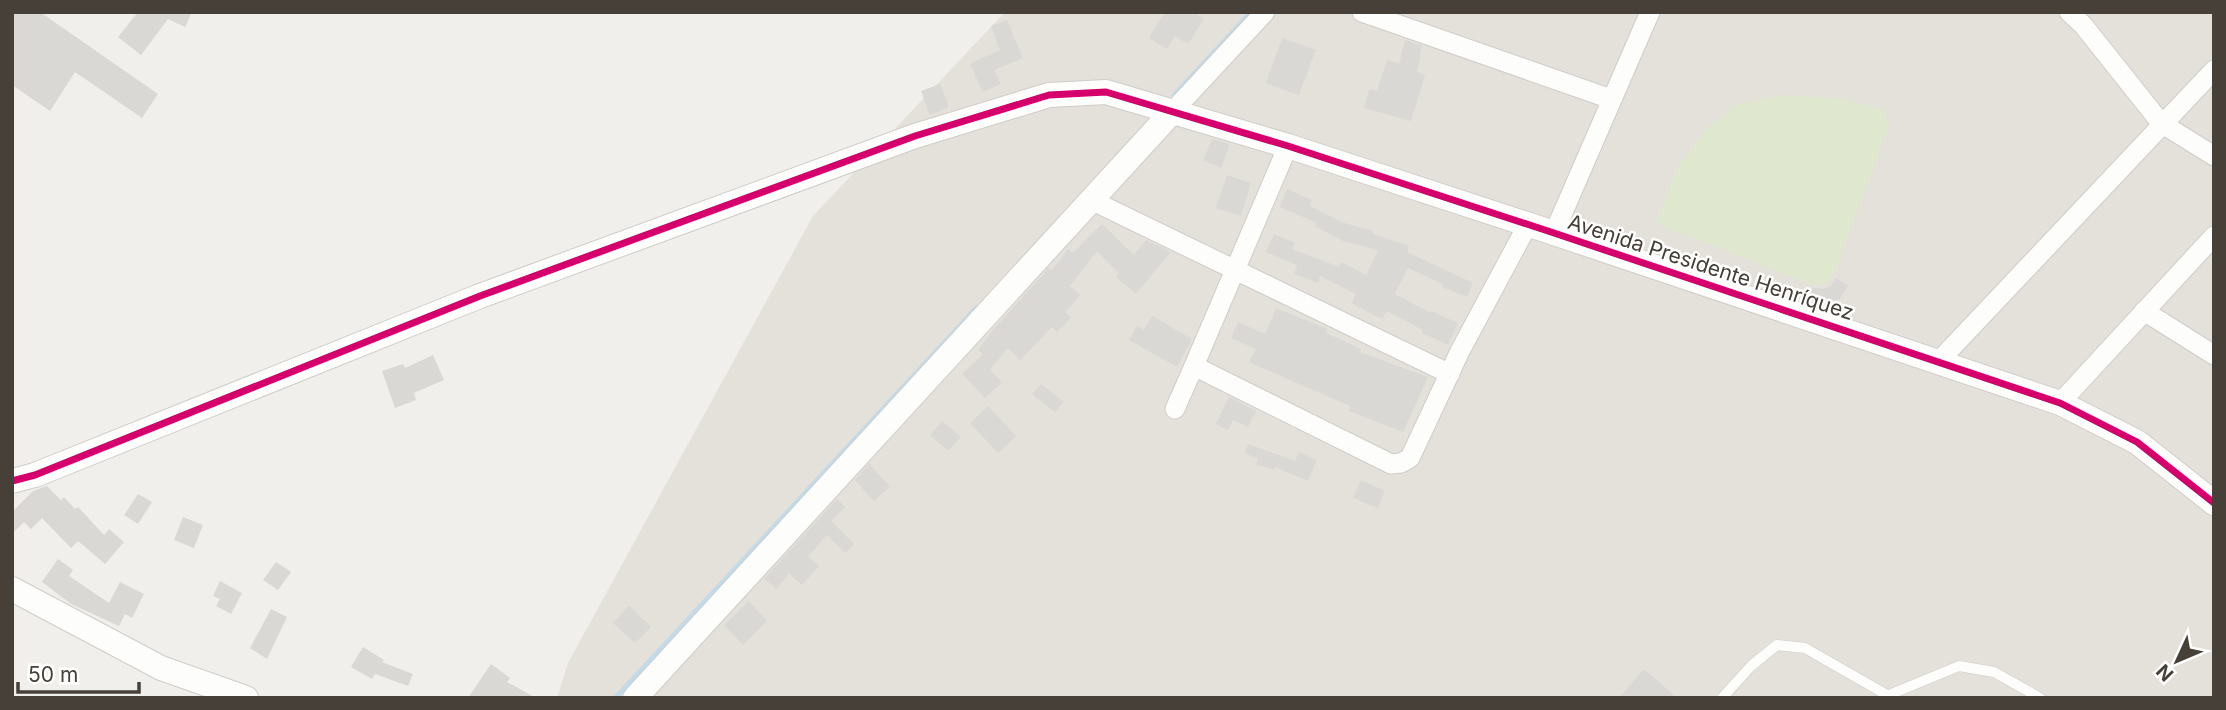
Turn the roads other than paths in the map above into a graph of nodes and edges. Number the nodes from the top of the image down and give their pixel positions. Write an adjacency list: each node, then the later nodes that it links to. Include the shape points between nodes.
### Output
1 (1265, 12): 7 (street)
2 (1362, 12): 6 (street)
3 (1650, 12): 6 (street)
4 (2069, 12): 8 (street)
5 (2214, 70): 8 (street)
6 (1611, 99): 13 (street)
7 (1173, 111): 9 (street, Avenida Presidente Henríquez); 11 (street); 23 (street, Avenida Presidente Henríquez, via 1106,92 1049,95 915,136 480,296)
8 (2161, 123): 10 (street); 18 (street)
9 (1288, 146): 12 (street, Avenida Presidente Henríquez); 15 (street)
10 (2214, 156)
11 (1093, 201): 15 (street); 28 (street)
12 (1528, 226): 13 (street, Avenida Presidente Henríquez); 20 (street)
13 (1554, 233): 18 (street, Avenida Presidente Henríquez)
14 (2214, 236): 16 (street)
15 (1237, 270): 19 (street); 20 (street)
16 (2144, 311): 17 (street); 21 (street)
17 (2214, 355)
18 (1939, 361): 21 (street, Avenida Presidente Henríquez)
19 (1194, 366): 20 (street, via 1391,464 1410,458); 22 (street)
20 (1450, 374)
21 (2060, 403): 24 (street, Avenida Presidente Henríquez, via 2137,442)
22 (1175, 409)
23 (12, 481)
24 (2214, 503)
25 (12, 589): 27 (street, via 161,668)
26 (1885, 696): 29 (lane, via 1805,648 1777,645); 30 (lane, via 1959,666 1994,672)
27 (246, 698)
28 (635, 698)
29 (1722, 698)
30 (2040, 698)

